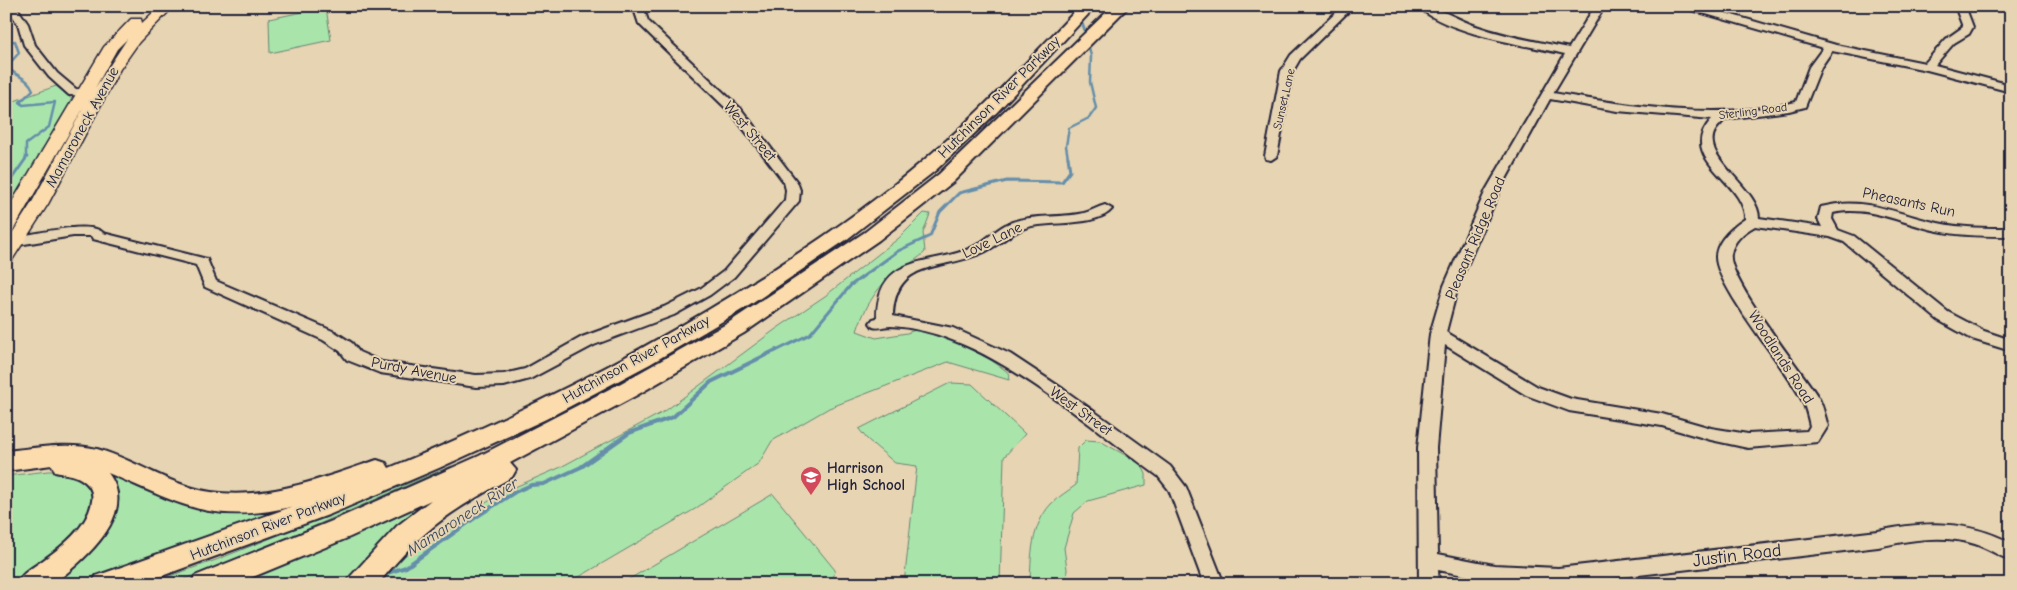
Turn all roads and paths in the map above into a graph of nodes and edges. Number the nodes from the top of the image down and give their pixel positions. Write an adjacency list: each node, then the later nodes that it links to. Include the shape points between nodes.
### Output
1 (11, 6): 17 (street, via 23,24 30,45 53,75 73,92)
2 (153, 6): 17 (main road, Mamaroneck Avenue, via 110,47)
3 (168, 6): 16 (main road, Mamaroneck Avenue, via 132,43)
4 (638, 6): 26 (street, West Street, via 643,22 737,112 790,182 792,201)
5 (1088, 6): 31 (highway, Hutchinson River Parkway, via 963,136 862,218 733,305)
6 (1122, 6): 28 (highway, Hutchinson River Parkway, via 946,178 872,236)
7 (1349, 6): 20 (street, Sunset Lane, via 1295,57 1288,71)
8 (1423, 6): 13 (street, via 1437,15 1492,34)
9 (1600, 6): 13 (street, Pleasant Ridge Road)
10 (1689, 6): 12 (street)
11 (1960, 6): 14 (street, via 1968,27)
12 (1829, 47): 14 (street); 19 (street, Sterling Road, via 1815,67 1801,104)
13 (1572, 52): 18 (street, Pleasant Ridge Road)
14 (1928, 67): 15 (street)
15 (2011, 89)
16 (100, 93): 17 (street); 25 (main road, Mamaroneck Avenue)
17 (83, 94): 25 (main road, Mamaroneck Avenue)
18 (1546, 95): 19 (street, Sterling Road, via 1617,107); 29 (street, Pleasant Ridge Road, via 1493,190 1451,286)
19 (1721, 116): 22 (street, via 1708,132 1707,145 1712,159 1743,194 1753,215)
20 (1272, 156)
21 (1105, 210): 27 (street, Love Lane, via 1086,217 1028,222 1010,228 978,250 906,272 898,277 890,291)
22 (1752, 221): 24 (street); 29 (street, Woodlands Road, via 1737,231 1726,247 1724,265 1735,288 1811,400 1819,426 1812,436 1748,441 1662,420 1569,405 1532,391)
23 (2011, 232): 24 (street, Pheasants Run, via 1939,227 1848,206 1826,210 1825,219)
24 (1832, 233): 30 (street, via 1849,239 1942,316 1978,335)
25 (9, 244): 26 (street, Purdy Avenue, via 98,236 202,262 210,284 329,336 353,356 371,364 476,381 504,380 530,373 588,341 670,311 705,292)
26 (738, 265)
27 (881, 322): 40 (street, West Street, via 947,332 1004,358 1164,471 1177,487)
28 (736, 328): 38 (highway, Hutchinson River Parkway, via 629,390 488,463 364,520); 39 (highway, via 684,365 441,506 416,526)
29 (1438, 334): 35 (street, Pleasant Ridge Road, via 1427,448)
30 (2011, 346)
31 (562, 400): 32 (highway, via 356,477 301,494 260,502 224,503 191,498 105,462 81,456); 37 (highway, Hutchinson River Parkway, via 361,490 234,540)
32 (6, 461)
33 (6, 470): 36 (highway, via 50,465 76,467 96,476 103,486 104,506 91,532 78,548)
34 (2011, 552): 35 (street, Justin Road, via 1970,534 1935,529 1878,539 1558,576 1494,573)
35 (1429, 560): 41 (street, Pleasant Ridge Road)
36 (30, 584)
37 (106, 584)
38 (205, 584)
39 (361, 584)
40 (1214, 584)
41 (1429, 584)

